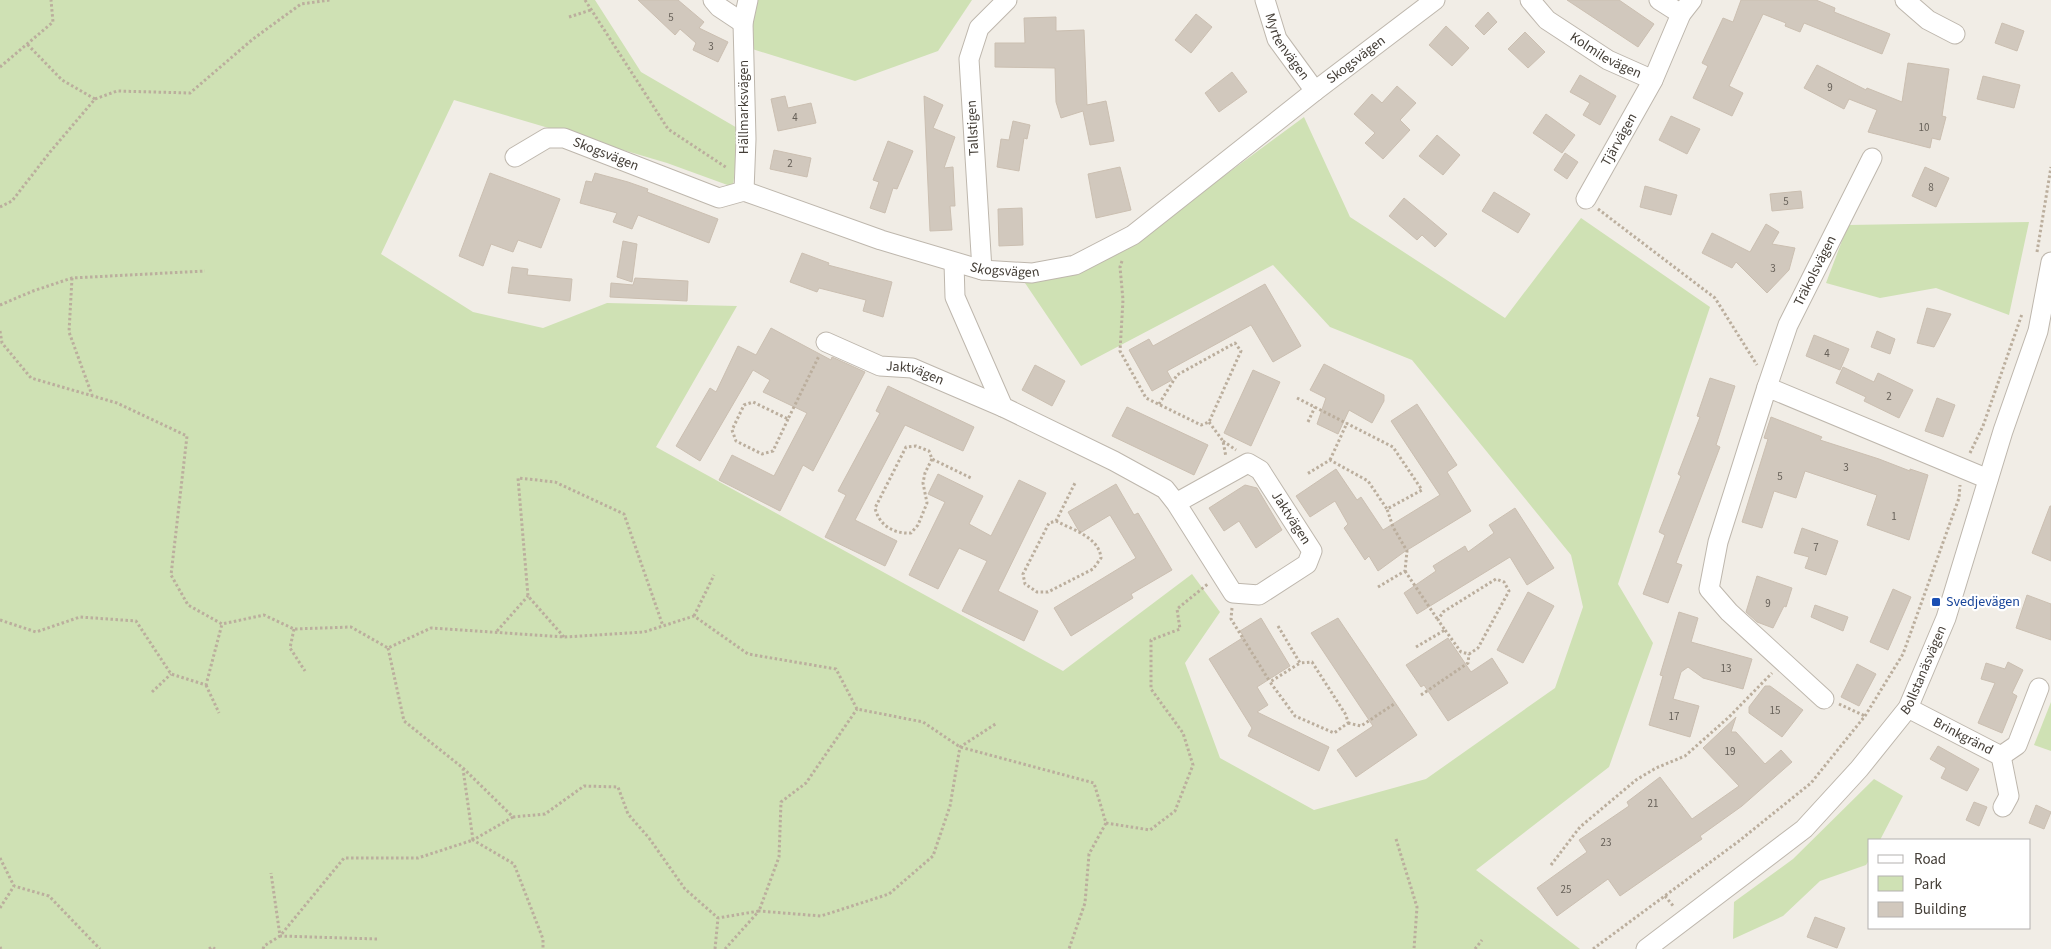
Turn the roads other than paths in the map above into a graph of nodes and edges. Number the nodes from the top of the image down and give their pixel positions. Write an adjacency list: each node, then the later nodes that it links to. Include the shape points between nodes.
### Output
1 (713, 0): 10 (street)
2 (748, 0): 10 (street, Hällmarksvägen)
3 (1007, 0): 20 (street, Tallstigen, via 979,28 969,59)
4 (1265, 0): 13 (street, Myrtenvägen, via 1277,39)
5 (1435, 0): 13 (street, Skogsvägen)
6 (1530, 0): 12 (street, Kolmilevägen, via 1547,20 1608,60)
7 (1659, 0): 9 (street, Kolmilevägen)
8 (1906, 0): 11 (street, via 1928,20)
9 (1687, 7): 12 (street, Kolmilevägen)
10 (743, 23): 16 (street, Hällmarksvägen)
11 (1955, 34)
12 (1653, 80): 17 (street, Tjärvägen)
13 (1315, 90): 20 (street, Skogsvägen, via 1133,235 1075,265 1032,273)
14 (515, 157): 16 (street, Skogsvägen, via 547,138 564,138 719,198)
15 (1872, 158): 22 (street, Träkolsvägen, via 1788,325)
16 (744, 185): 19 (street, Skogsvägen, via 881,240)
17 (1586, 199)
18 (2044, 259): 24 (street, Bollstanäsvägen, via 2038,331)
19 (954, 263): 20 (street, Skogsvägen); 23 (street, via 955,297)
20 (982, 270)
21 (826, 342): 23 (street, Jaktvägen, via 880,366 912,368)
22 (1767, 387): 24 (street); 27 (street, via 1718,542 1709,590)
23 (1003, 407): 25 (street, Jaktvägen, via 1131,470 1165,489)
24 (1988, 480): 28 (street, Bollstanäsvägen, via 1946,618)
25 (1176, 503): 25 (street, Jaktvägen, via 1233,593 1259,594 1307,564 1312,551 1260,470 1248,463)
26 (2039, 688): 29 (street, Brinkgränd, via 2017,745)
27 (1824, 700)
28 (1908, 708): 29 (street, Brinkgränd); 31 (street, Bollstanäsvägen, via 1859,769 1804,829)
29 (2001, 756): 30 (street, via 2009,796)
30 (2003, 807)
31 (1654, 947)

